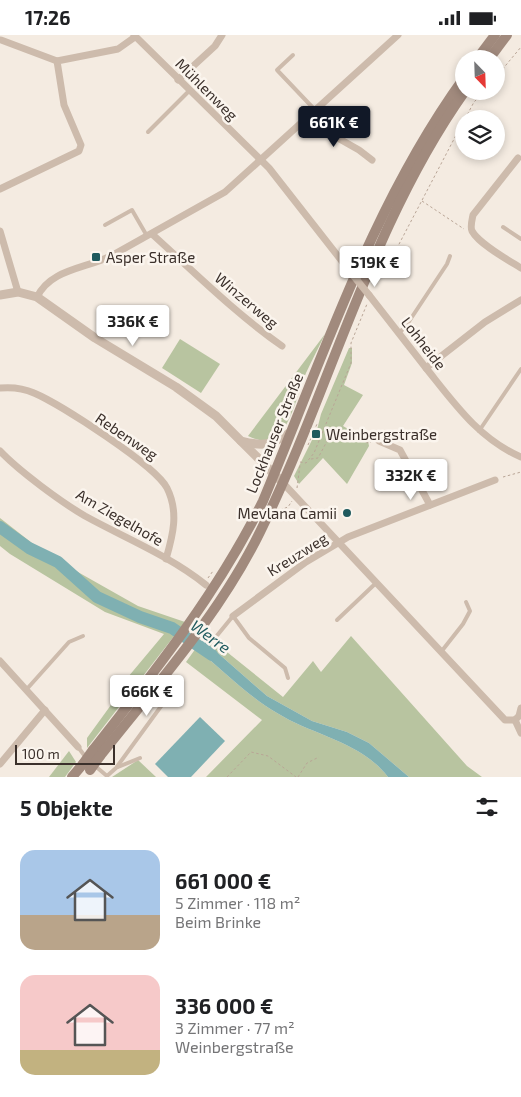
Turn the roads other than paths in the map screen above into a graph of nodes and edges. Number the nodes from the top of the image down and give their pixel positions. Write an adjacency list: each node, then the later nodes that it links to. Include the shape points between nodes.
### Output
1 (222, 35): 11 (street, via 215,46)
2 (398, 35): 15 (street)
3 (495, 35): 7 (main road)
4 (507, 35): 8 (main road)
5 (135, 36): 10 (street, via 118,49); 11 (street, Mühlenweg)
6 (1, 39): 10 (street)
7 (484, 50)
8 (496, 50)
9 (293, 55): 15 (lane, via 277,70)
10 (57, 61): 21 (street, via 64,105 81,145 79,151)
11 (178, 80): 12 (street, Mühlenweg)
12 (189, 91): 17 (lane); 20 (street, Mühlenweg)
13 (455, 92): 39 (main road, Lockhauser Straße, via 410,159 384,212)
14 (459, 100): 46 (main road, Lockhauser Straße, via 417,167 391,219)
15 (316, 111): 16 (street)
16 (306, 120): 19 (street); 20 (street)
17 (148, 132)
18 (518, 158): 28 (street, via 473,215 472,230 480,240)
19 (372, 160)
20 (261, 162): 25 (street, via 225,192); 33 (street, Lohheide, bridge)
21 (0, 189)
22 (105, 225): 25 (lane, via 132,210)
23 (503, 227): 26 (lane)
24 (0, 231): 29 (street)
25 (150, 235): 31 (street, via 95,264 54,277 42,287); 34 (street, Winzerweg, via 262,332)
26 (521, 239)
27 (450, 256): 33 (lane, via 406,327)
28 (521, 268)
29 (18, 292): 30 (street); 31 (street)
30 (0, 295)
31 (37, 297): 40 (street, via 95,338 203,405)
32 (521, 300): 35 (street, via 485,322)
33 (399, 333): 35 (street, Lohheide)
34 (282, 345)
35 (426, 368): 38 (street, Lohheide)
36 (521, 369): 38 (lane)
37 (0, 388): 49 (street, Rebenweg, via 20,389 46,399 154,472 166,486 172,501 173,536)
38 (479, 431): 43 (street, Lohheide)
39 (292, 432): 40 (street, via 268,445); 44 (main road, Lockhauser Straße)
40 (240, 441): 44 (street)
41 (379, 441): 47 (street, via 400,450)
42 (0, 451): 49 (street, Am Ziegelhofe, via 83,514)
43 (521, 457)
44 (274, 475): 46 (street); 58 (main road, Lockhauser Straße, via 244,538)
45 (495, 480): 47 (street, Kreuzweg)
46 (283, 483): 48 (street); 58 (main road, Lockhauser Straße, via 234,579 204,625)
47 (430, 505): 48 (street, Kreuzweg, via 348,537)
48 (339, 544): 50 (street); 53 (street, Kreuzweg, via 299,567)
49 (166, 559): 51 (street, Am Ziegelhofe)
50 (376, 583): 54 (lane); 57 (street)
51 (206, 585)
52 (466, 602): 57 (lane, via 470,611)
53 (233, 616): 56 (lane); 60 (lane, via 249,638 285,669)
54 (338, 620)
55 (83, 636): 62 (lane, via 69,642)
56 (215, 638)
57 (441, 652): 65 (street, via 506,720)
58 (170, 660): 71 (main road, Lockhauser Straße, bridge)
59 (0, 661): 62 (street)
60 (288, 678)
61 (178, 683): 70 (lane)
62 (26, 691): 64 (street)
63 (521, 708): 65 (street, via 520,716)
64 (45, 710): 67 (street); 69 (street)
65 (515, 720): 66 (street)
66 (521, 733)
67 (78, 747): 70 (lane, via 102,774 106,776)
68 (140, 758): 70 (lane)
69 (0, 764)
70 (116, 768)
71 (86, 770): 72 (main road, Lockhauser Straße)
72 (72, 777)

